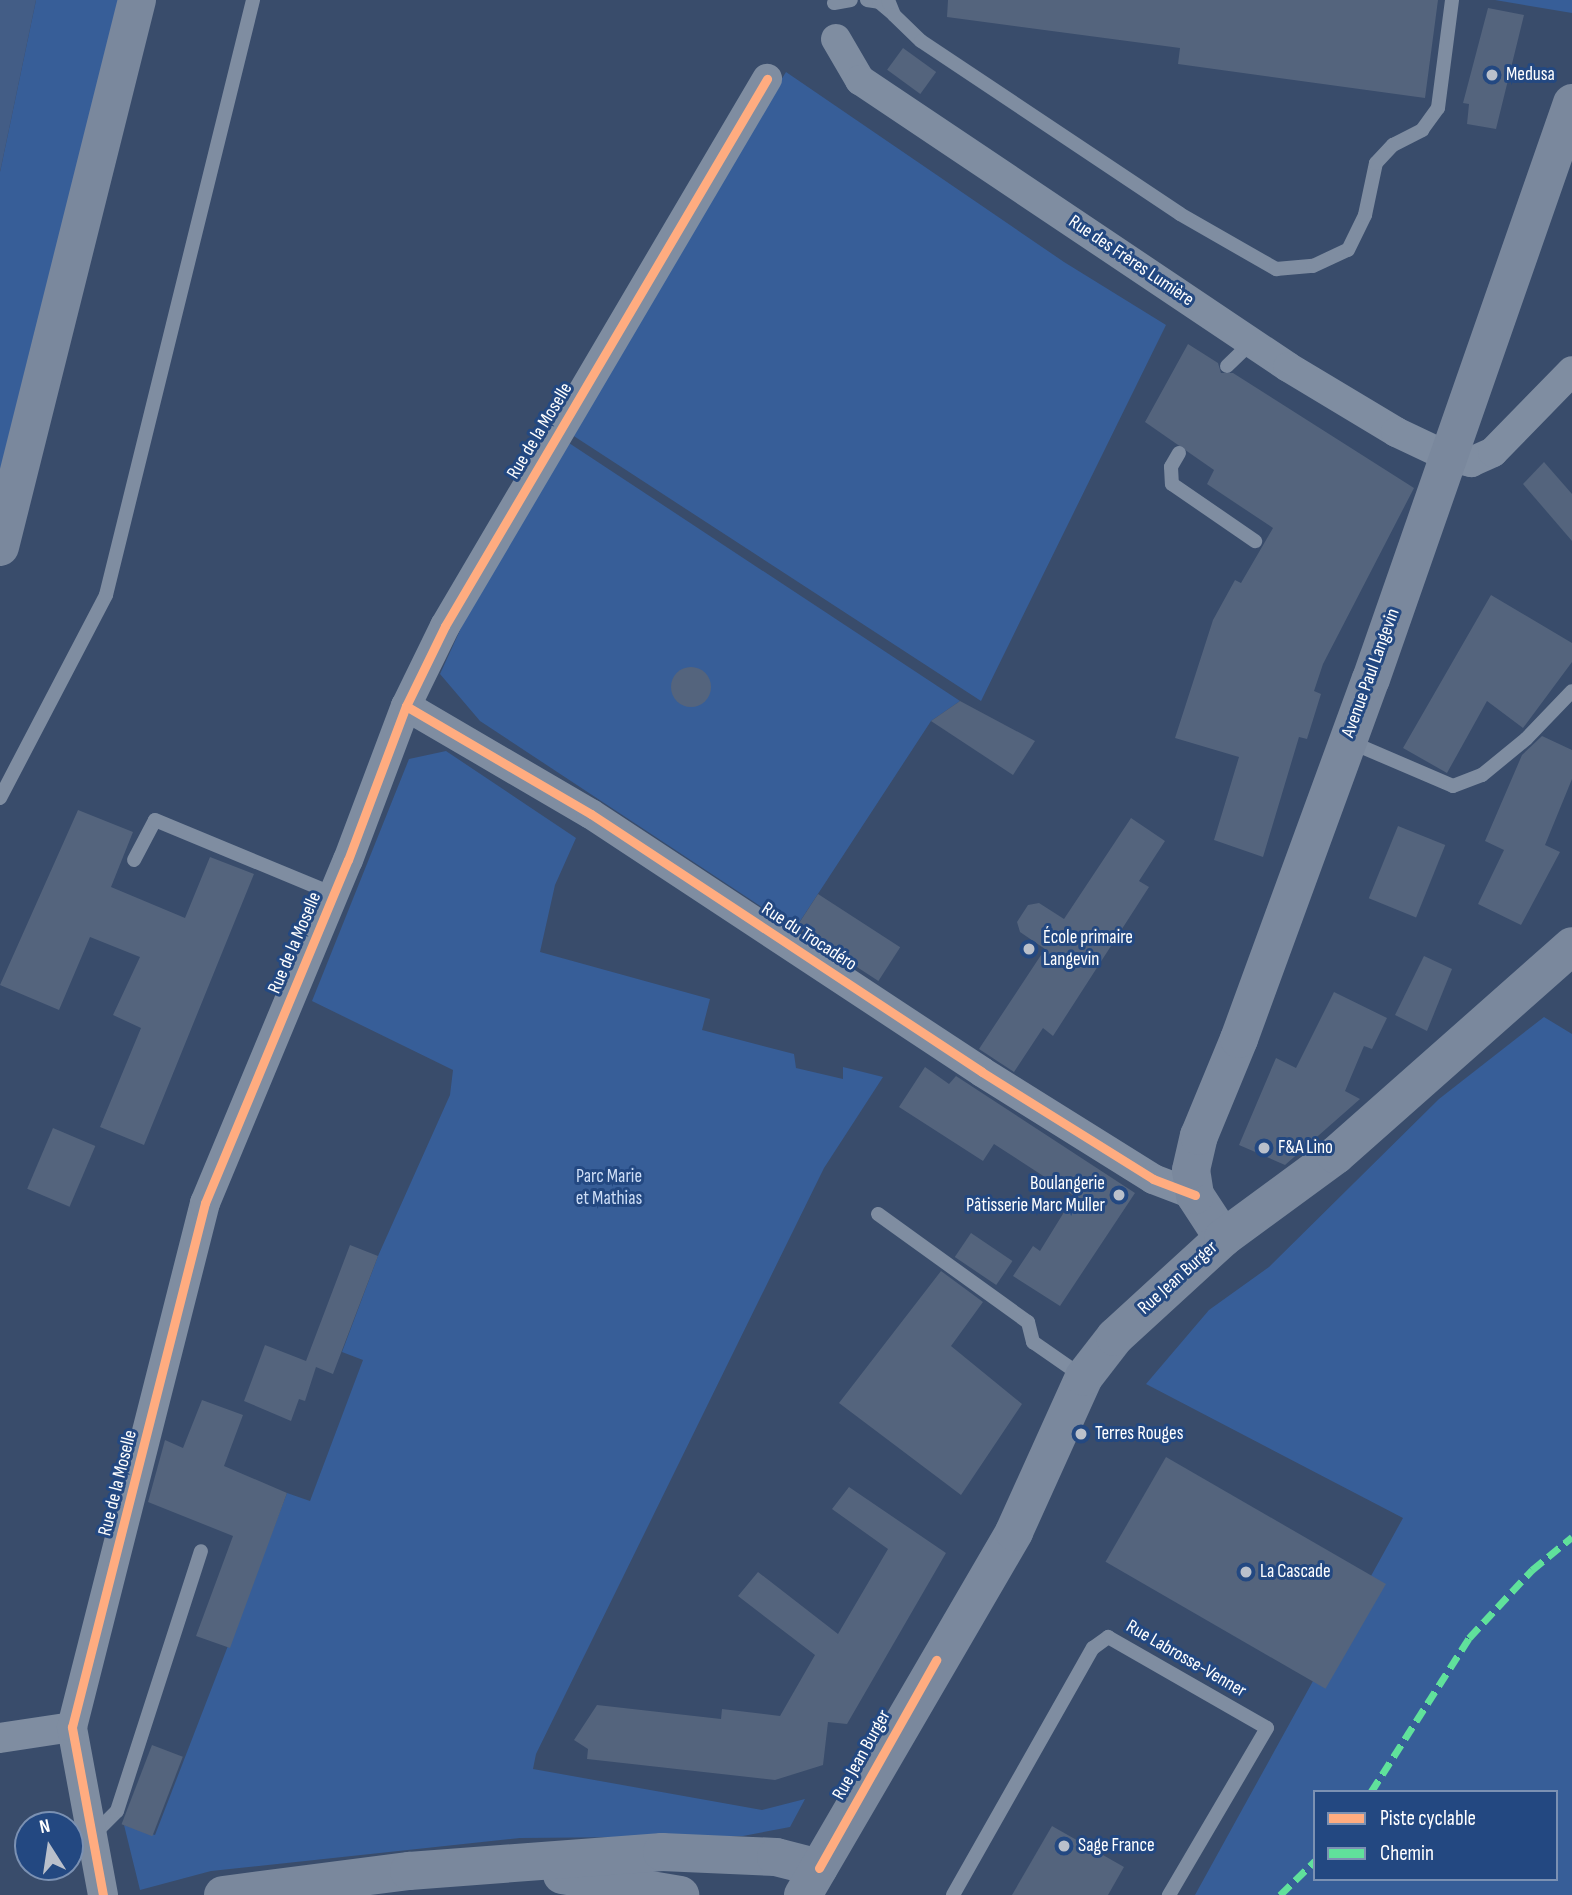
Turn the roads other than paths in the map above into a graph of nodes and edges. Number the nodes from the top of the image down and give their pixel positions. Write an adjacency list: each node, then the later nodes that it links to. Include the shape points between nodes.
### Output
1 (137, 0): 18 (main road)
2 (253, 0): 22 (lane, via 106,595)
3 (851, 0): 7 (lane)
4 (867, 0): 8 (lane, via 878,2)
5 (888, 0): 8 (lane)
6 (1451, 0): 8 (lane, via 1438,108 1422,130 1393,145 1376,163 1365,215 1348,250 1313,266 1276,268 1244,254 1137,187 921,41)
7 (834, 3)
8 (894, 15)
9 (836, 39): 12 (street, Rue des Frères Lumière, via 860,80)
10 (767, 79): 20 (street, Rue de la Moselle, via 563,429 466,584)
11 (1572, 103): 16 (main road, Avenue Paul Langevin)
12 (1252, 342): 13 (lane); 16 (street, Rue des Frères Lumière, via 1396,432)
13 (1227, 366)
14 (1572, 371): 16 (street, via 1493,452 1471,462)
15 (1179, 453): 17 (lane, via 1171,467 1172,484)
16 (1449, 457): 21 (main road, Avenue Paul Langevin)
17 (1255, 541)
18 (0, 547)
19 (1572, 691): 21 (lane, via 1527,739 1482,775 1452,786)
20 (406, 706): 24 (street, Rue de la Moselle); 26 (street, Rue du Trocadéro, via 591,814 1153,1179)
21 (1347, 740): 26 (main road, Avenue Paul Langevin, via 1239,1039 1199,1136 1191,1170)
22 (0, 798)
23 (134, 860): 24 (lane, via 155,820)
24 (334, 894): 31 (street, Rue de la Moselle, via 205,1203)
25 (1572, 946): 28 (main road, Rue Jean Burger, via 1336,1155)
26 (1195, 1195): 28 (main road)
27 (878, 1214): 29 (lane, via 1028,1322 1033,1342)
28 (1223, 1238): 29 (main road, Rue Jean Burger, via 1149,1301)
29 (1084, 1377): 35 (main road, Rue Jean Burger, via 1014,1532)
30 (201, 1550): 33 (lane, via 117,1811)
31 (72, 1727): 32 (street); 33 (street, Rue de la Moselle)
32 (0, 1738)
33 (92, 1836): 36 (street, Rue de la Moselle)
34 (497, 1866): 35 (main road, via 662,1852 776,1857); 37 (main road, via 322,1880); 38 (main road)
35 (811, 1881)
36 (103, 1895)
37 (223, 1895)
38 (680, 1895)
39 (953, 1895): 40 (lane, Rue Labrosse-Venner, via 1093,1648 1108,1637 1267,1728)
40 (1169, 1895)

